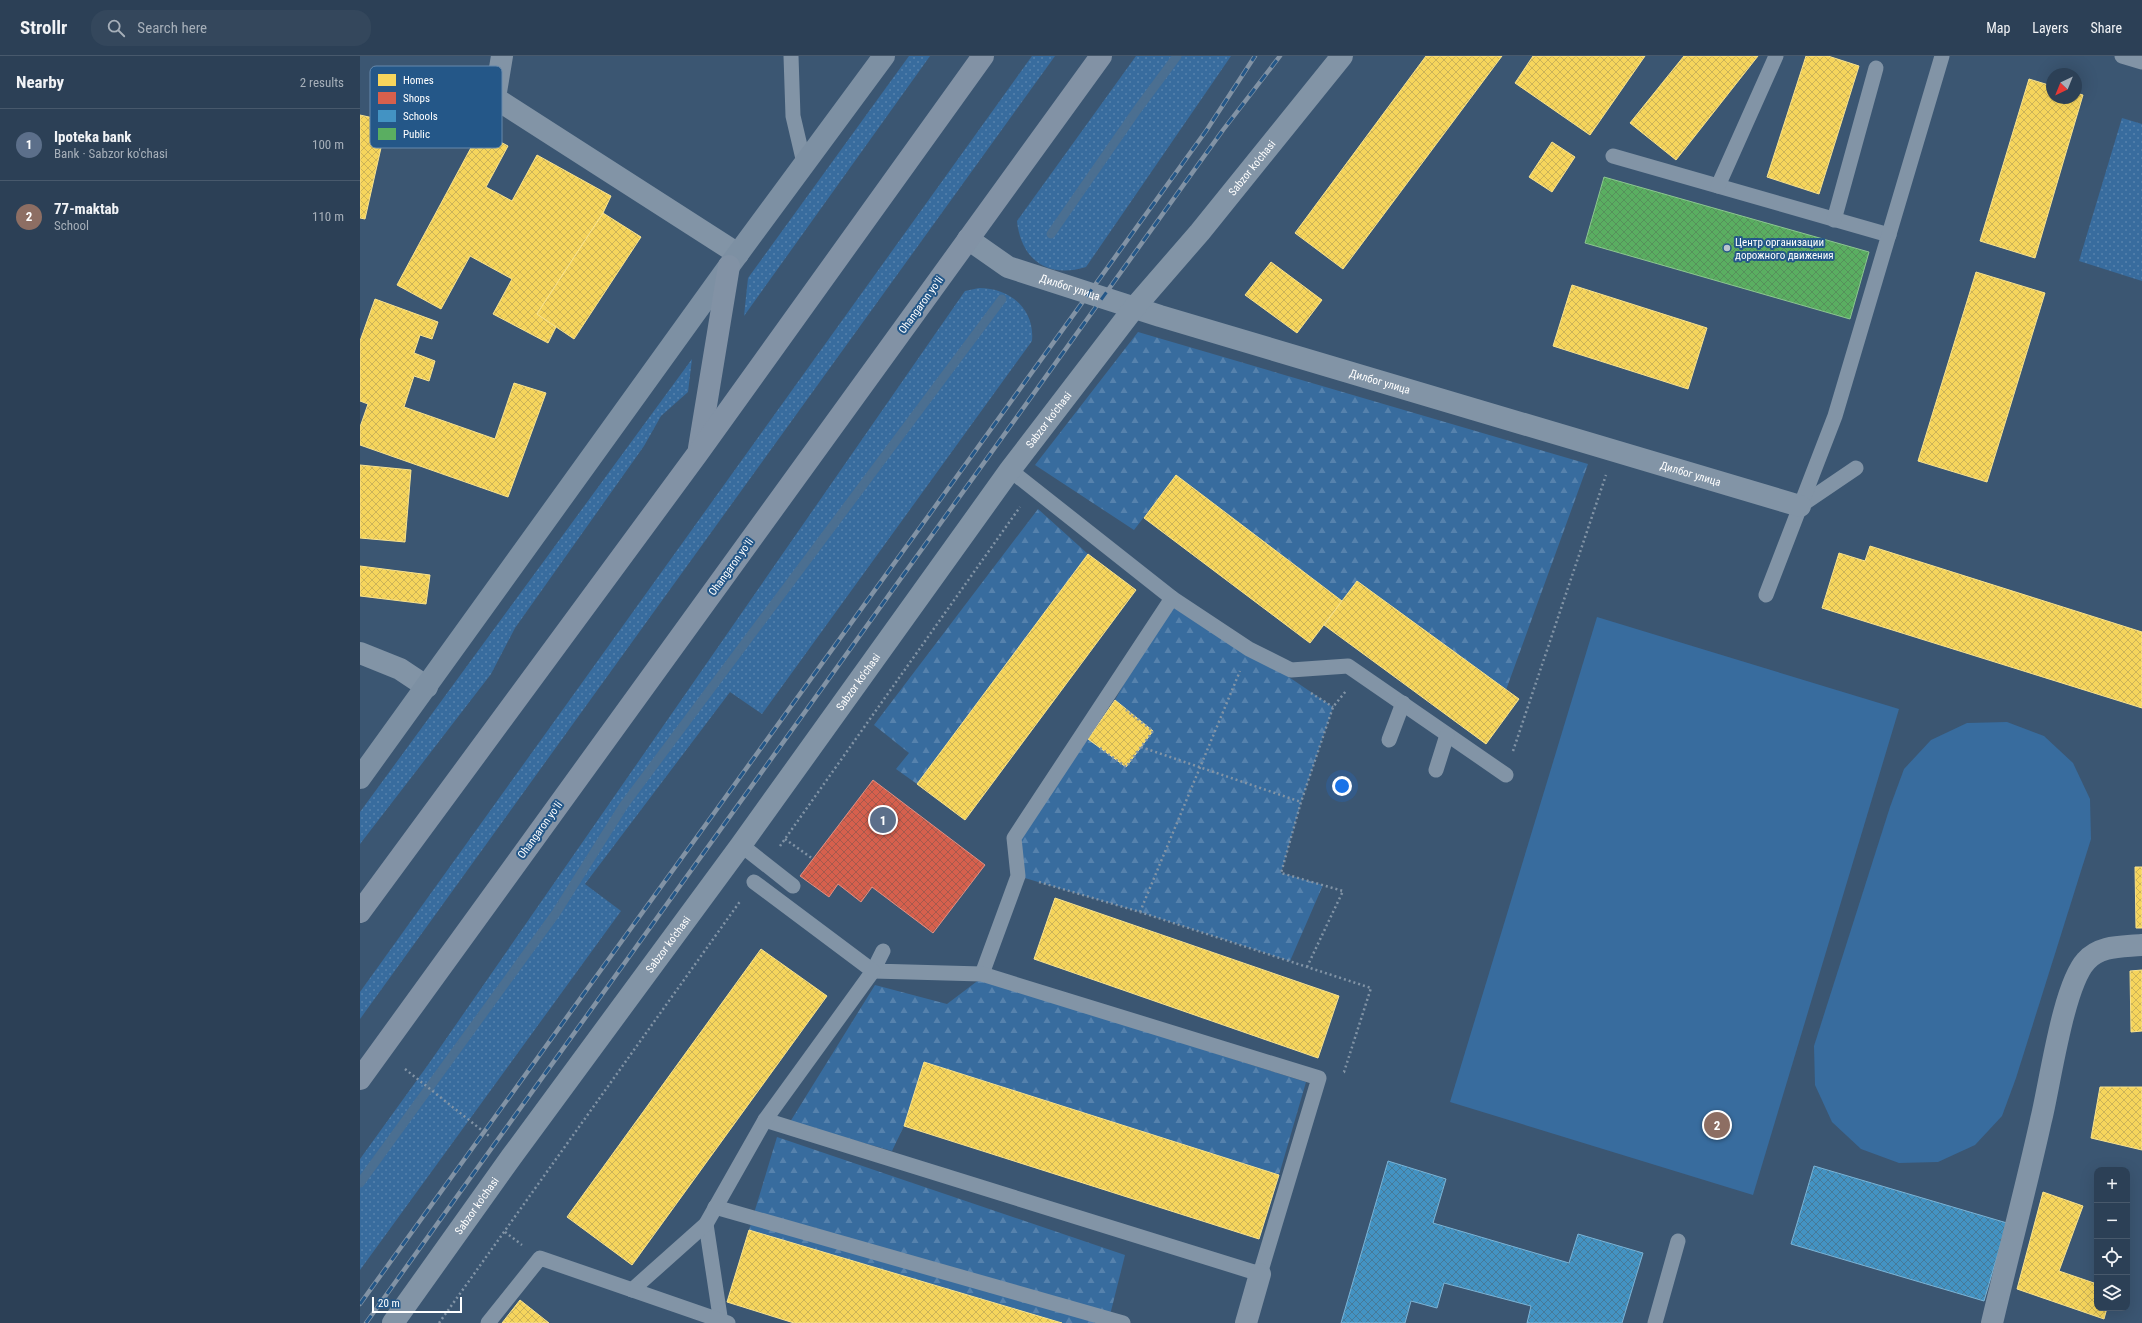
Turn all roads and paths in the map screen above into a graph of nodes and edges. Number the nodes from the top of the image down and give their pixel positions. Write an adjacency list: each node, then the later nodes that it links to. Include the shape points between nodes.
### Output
1 (502, 56): 11 (street)
2 (791, 56): 15 (lane, via 794,116)
3 (884, 56): 15 (main road)
4 (983, 56): 23 (highway)
5 (1101, 56): 19 (highway, Ohangaron yoʻli)
6 (1342, 56): 21 (street, Sabzor ko'chasi, via 1200,232)
7 (1776, 56): 16 (lane)
8 (1942, 56): 18 (lane)
9 (2122, 56): 10 (lane)
10 (2142, 62)
11 (500, 66)
12 (1876, 68): 17 (lane)
13 (502, 103): 20 (street)
14 (1613, 156): 16 (lane)
15 (804, 163): 20 (main road)
16 (1718, 186): 17 (lane)
17 (1834, 220): 18 (lane)
18 (1889, 235): 27 (lane, via 1836,416)
19 (968, 239): 21 (street, Дилбог улица, via 1008,267); 59 (highway, Ohangaron yoʻli)
20 (734, 260): 23 (highway); 33 (main road)
21 (1134, 308): 22 (street, Дилбог улица); 25 (street, Sabzor ko'chasi)
22 (1614, 452): 27 (street, Дилбог улица); 40 (path)
23 (698, 453): 50 (highway)
24 (1856, 468): 27 (lane)
25 (1010, 470): 26 (lane); 44 (street, Sabzor ko'chasi)
26 (1033, 488): 29 (lane); 43 (path)
27 (1800, 506): 28 (lane)
28 (1766, 595)
29 (1172, 598): 30 (lane); 47 (lane, via 1014,838)
30 (1249, 649): 32 (lane, via 1292,670 1348,666); 38 (path)
31 (360, 653): 33 (street, via 400,669)
32 (1361, 674): 34 (lane); 42 (path, via 1333,707)
33 (427, 687): 41 (main road)
34 (1403, 703): 35 (lane); 36 (lane)
35 (1447, 735): 39 (lane); 40 (lane)
36 (1389, 740)
37 (1141, 747): 38 (path)
38 (1199, 768): 42 (path); 51 (path)
39 (1436, 770)
40 (1506, 774)
41 (360, 778)
42 (1301, 802): 54 (path, via 1281,873 1343,891)
43 (785, 839): 45 (path); 46 (path)
44 (740, 845): 46 (lane); 68 (street, Sabzor ko'chasi)
45 (812, 859)
46 (766, 865): 49 (lane)
47 (1018, 876): 51 (path); 56 (lane)
48 (754, 882): 55 (lane); 69 (path)
49 (793, 886)
50 (360, 912)
51 (1140, 912): 54 (path)
52 (2142, 945): 74 (street, via 2098,951 2079,969 2064,1013 2042,1120)
53 (883, 951): 55 (lane)
54 (1307, 967): 58 (path, via 1371,988 1344,1072)
55 (873, 970): 56 (lane); 60 (lane)
56 (982, 974): 58 (lane)
57 (405, 1069): 61 (path)
58 (1319, 1078): 65 (lane)
59 (360, 1079)
60 (765, 1120): 62 (lane); 65 (lane)
61 (489, 1136)
62 (715, 1207): 63 (lane); 71 (lane)
63 (706, 1224): 66 (lane); 67 (lane)
64 (1678, 1241): 73 (lane)
65 (1260, 1274): 72 (street)
66 (632, 1290): 67 (lane); 70 (lane, via 540,1258)
67 (722, 1322)
68 (393, 1323)
69 (439, 1323)
70 (488, 1323)
71 (1125, 1323)
72 (1246, 1323)
73 (1655, 1323)
74 (1992, 1323)

